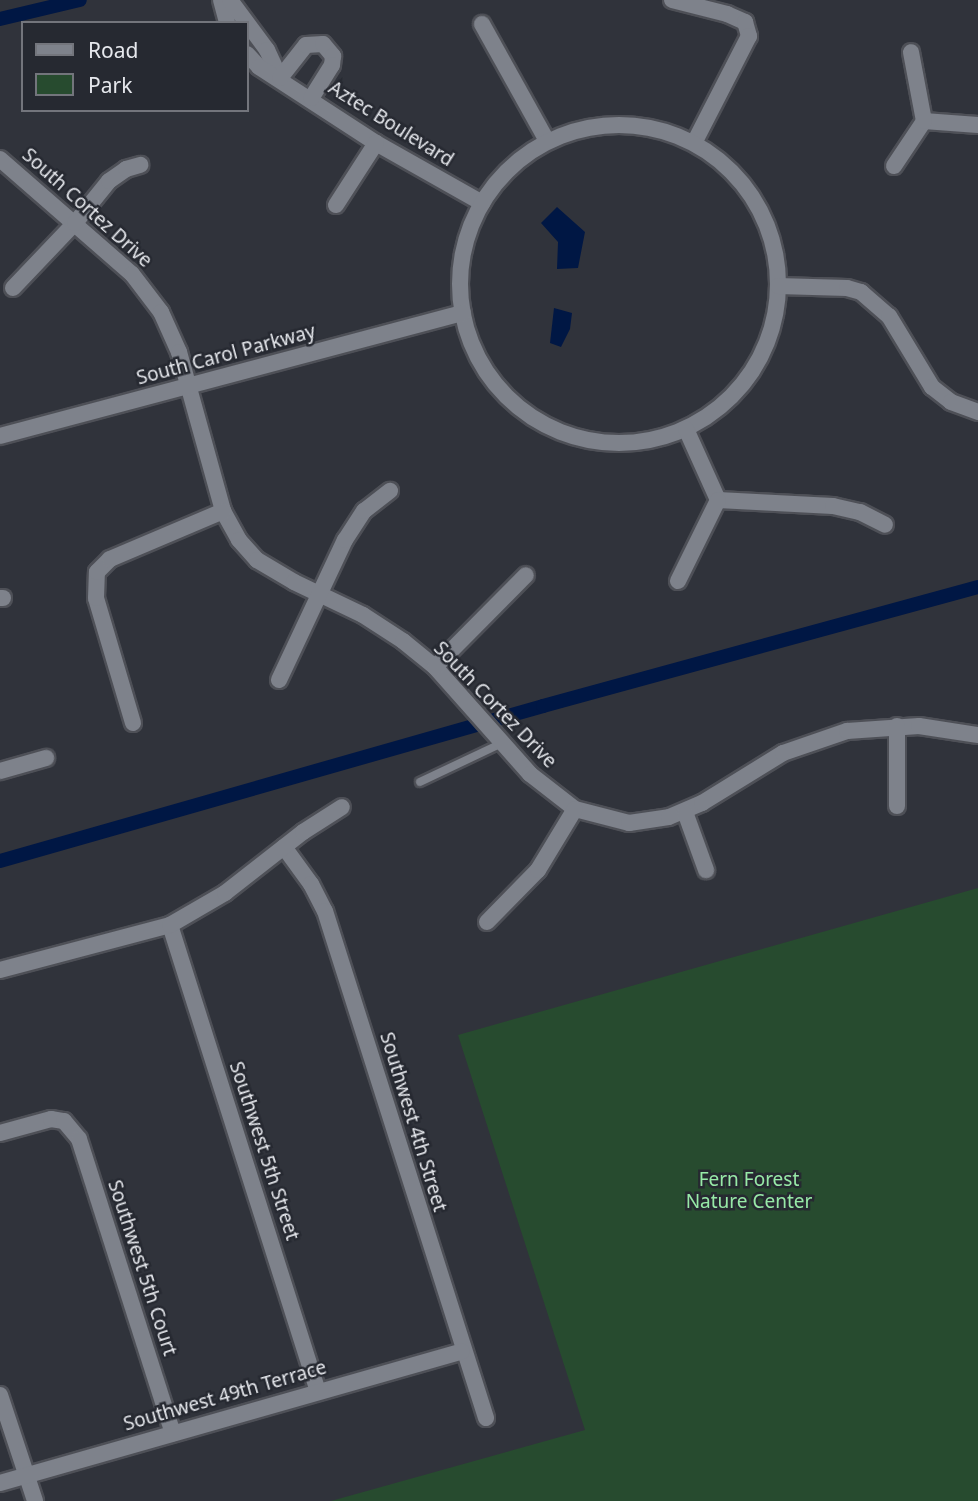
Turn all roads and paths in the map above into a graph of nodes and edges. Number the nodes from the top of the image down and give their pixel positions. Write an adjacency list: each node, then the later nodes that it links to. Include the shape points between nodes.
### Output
1 (221, 0): 4 (street)
2 (230, 0): 5 (street)
3 (672, 0): 16 (street, via 727,14 744,22 749,36)
4 (226, 21)
5 (246, 21)
6 (248, 24): 10 (street)
7 (482, 24): 14 (street)
8 (911, 52): 12 (street)
9 (248, 55): 10 (street, Aztec Boulevard, via 258,67)
10 (280, 78): 11 (street, Aztec Boulevard); 11 (street, via 306,45 323,44 333,56 332,65)
11 (311, 98): 15 (street, Aztec Boulevard)
12 (924, 121): 13 (street); 19 (street)
13 (978, 125)
14 (547, 141): 16 (street, via 588,127 631,125); 20 (street, via 500,178)
15 (376, 143): 20 (street, Aztec Boulevard); 21 (street)
16 (694, 143): 23 (street, via 729,169 756,203 773,243)
17 (0, 159): 22 (street, South Cortez Drive)
18 (141, 165): 22 (street, via 109,181)
19 (894, 166)
20 (482, 203): 25 (street, via 463,256)
21 (337, 205)
22 (75, 223): 24 (street); 26 (street, South Cortez Drive, via 148,292 172,334)
23 (778, 286): 27 (street, via 860,292 880,305 932,387 951,402); 28 (street, via 771,330 752,371 723,405)
24 (13, 288)
25 (463, 313): 26 (street, South Carol Parkway); 28 (street, via 469,336 492,379 517,405 546,425 569,435 616,443 640,442)
26 (189, 387): 29 (street, South Carol Parkway); 32 (street, South Cortez Drive)
27 (978, 412)
28 (686, 429): 31 (street)
29 (0, 436)
30 (390, 491): 36 (street, via 364,511 351,530)
31 (719, 500): 33 (street, via 833,506 860,512); 35 (street)
32 (223, 511): 36 (street, South Cortez Drive, via 257,560); 39 (street, via 110,559 97,572 96,598)
33 (885, 525)
34 (526, 575): 37 (street)
35 (678, 581)
36 (320, 594): 37 (street, South Cortez Drive, via 383,626); 38 (street)
37 (435, 667): 42 (street, South Cortez Drive)
38 (279, 680)
39 (133, 723)
40 (897, 726): 41 (street, South Cortez Drive); 46 (street); 49 (street, South Cortez Drive, via 847,731 807,742 770,759)
41 (978, 735)
42 (498, 739): 45 (lane); 48 (street, South Cortez Drive, via 541,783)
43 (46, 758): 44 (street)
44 (0, 771)
45 (420, 782)
46 (897, 806)
47 (342, 807): 50 (street)
48 (575, 809): 49 (street, South Cortez Drive, via 629,823); 52 (street, via 538,870)
49 (685, 812): 51 (street)
50 (284, 847): 53 (street, via 225,893); 56 (street, Southwest 4th Street, via 325,911)
51 (706, 870)
52 (487, 922)
53 (170, 925): 54 (street); 57 (street, Southwest 5th Street)
54 (0, 970)
55 (0, 1133): 60 (street, Southwest 5th Court, via 51,1119 64,1121 79,1139)
56 (462, 1351): 57 (street, Southwest 49th Terrace); 59 (street, Southwest 4th Street)
57 (318, 1391): 60 (street, Southwest 49th Terrace)
58 (0, 1395): 61 (street)
59 (486, 1418)
60 (173, 1433): 61 (street, Southwest 49th Terrace)
61 (26, 1477): 62 (street, Southwest 49th Terrace); 63 (street)
62 (0, 1483)
63 (35, 1501)

